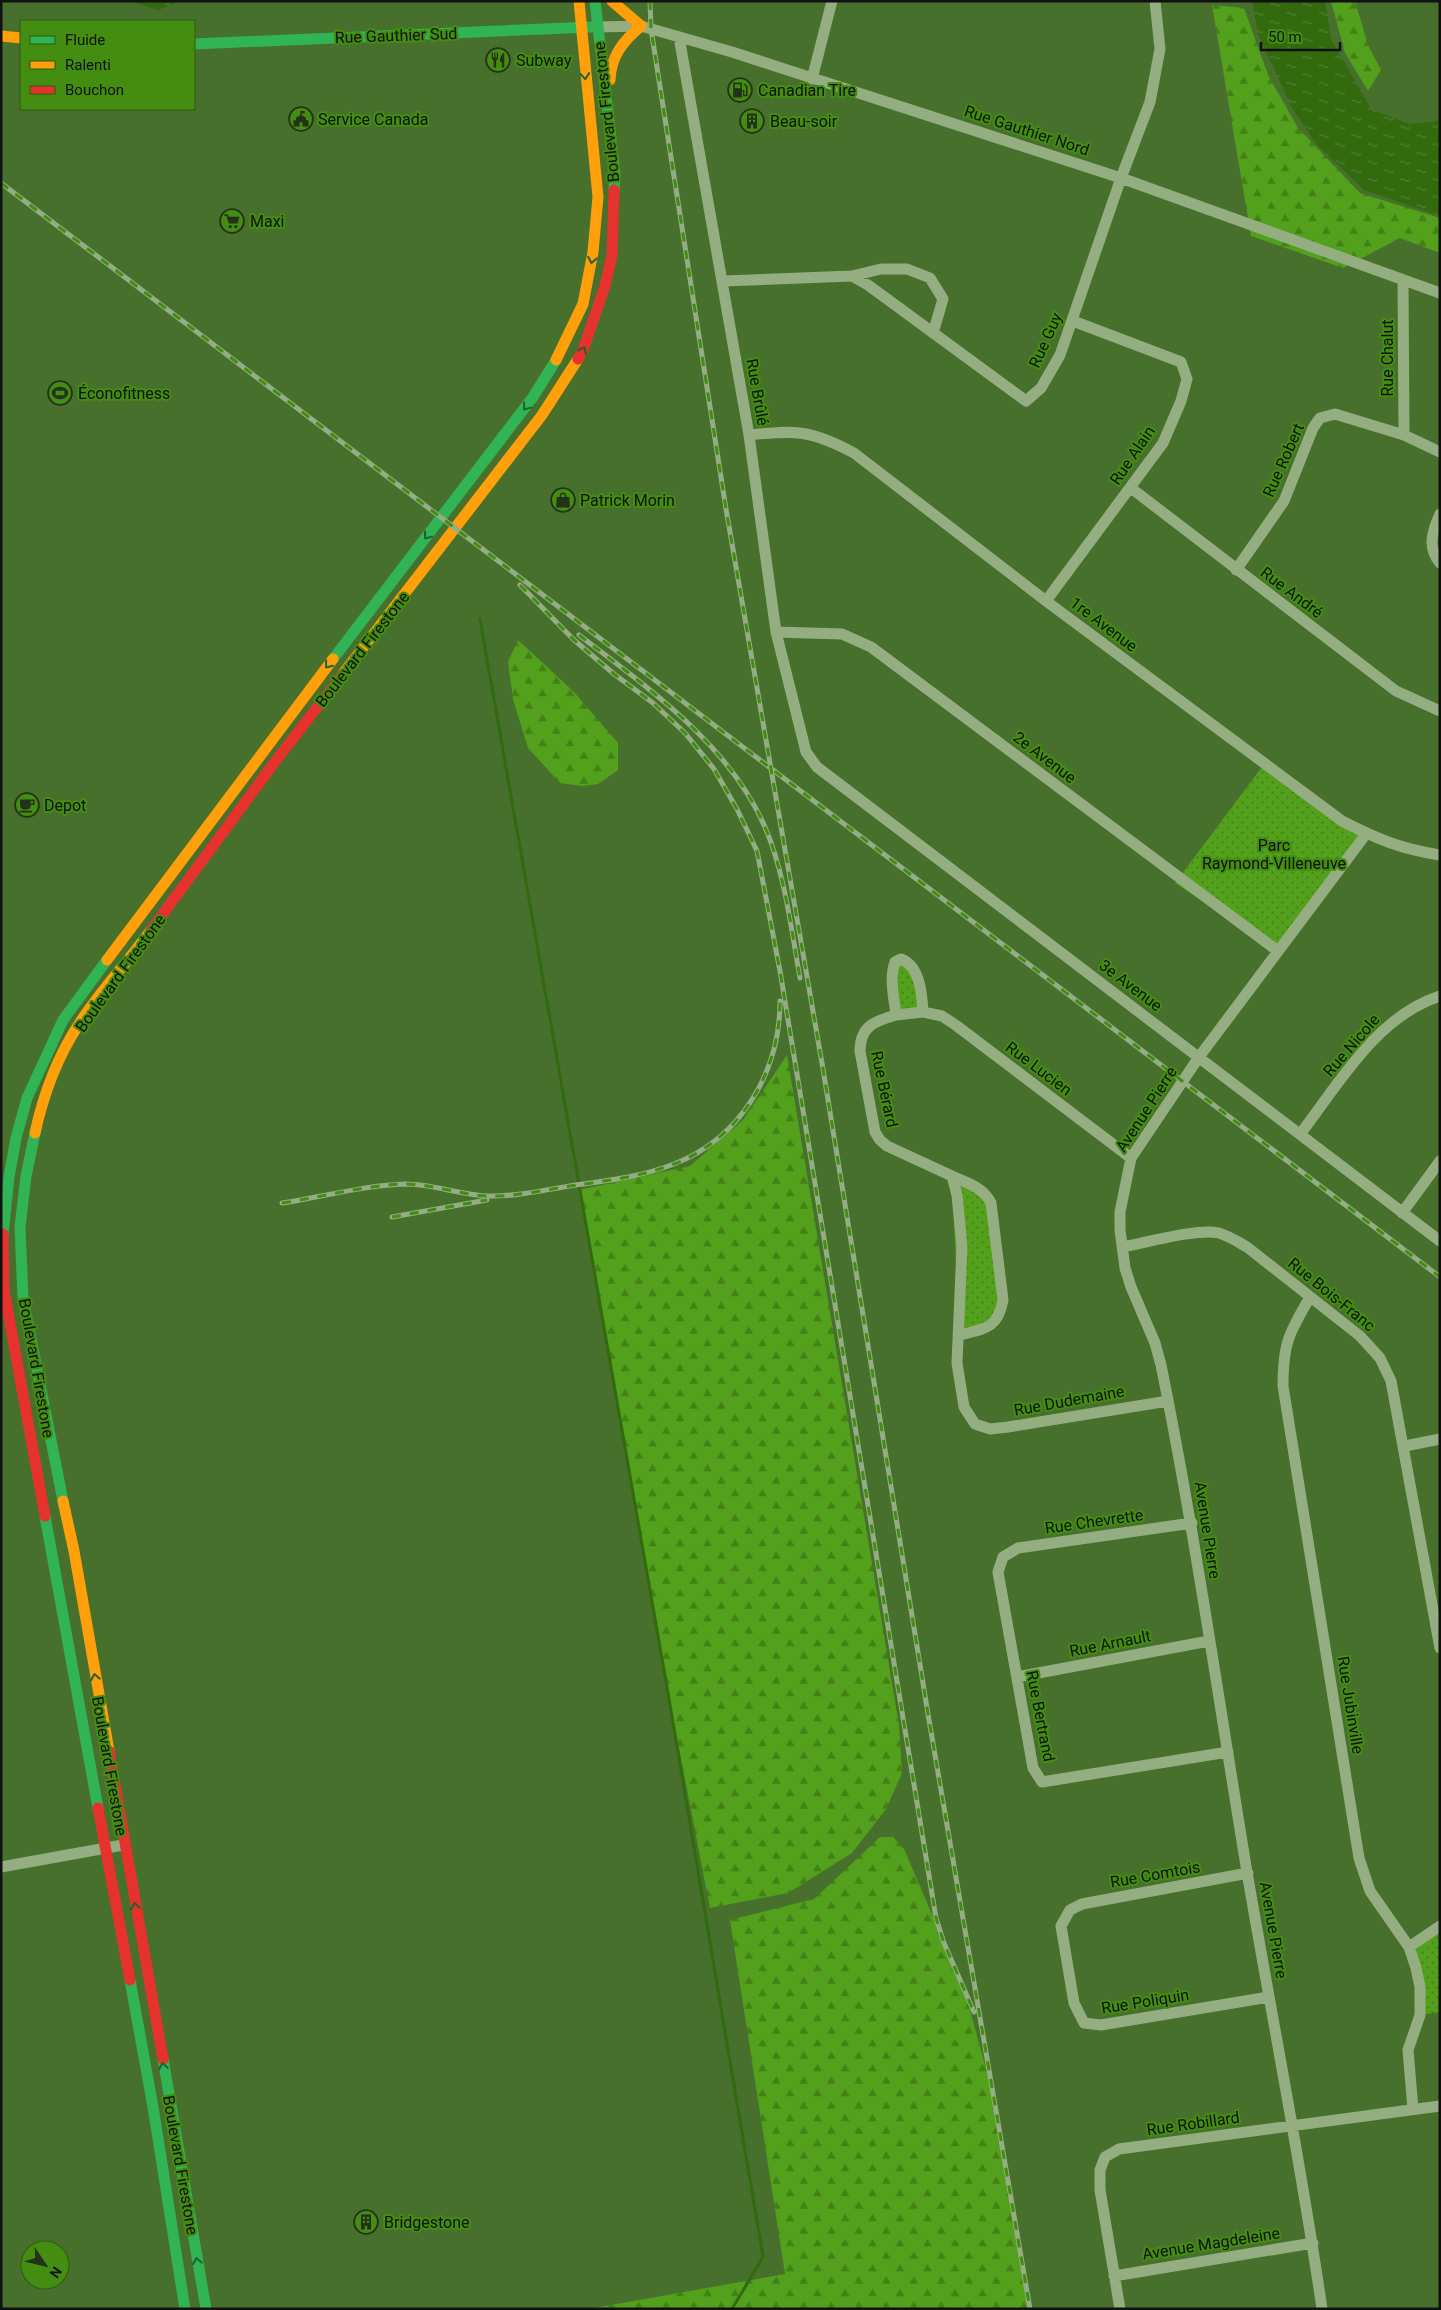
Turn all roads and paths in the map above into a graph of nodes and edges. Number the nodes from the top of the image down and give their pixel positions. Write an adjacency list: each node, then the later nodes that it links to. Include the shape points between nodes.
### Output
1 (579, 1): 7 (main road, Boulevard Firestone)
2 (595, 1): 8 (main road, Boulevard Firestone)
3 (612, 1): 6 (main road)
4 (832, 1): 13 (street)
5 (1155, 1): 15 (street, Rue Guy, via 1160,49 1150,102)
6 (641, 26): 8 (street, Rue Gauthier Nord); 10 (street, Rue Gauthier Nord); 14 (main road, via 619,46 611,61)
7 (581, 27): 8 (main road, Rue Gauthier Sud); 12 (main road, Rue Gauthier Sud); 59 (main road, Boulevard Firestone, one-way to 59, via 598,197 593,252 583,304 562,350 533,397 63,1020 27,1098 18,1130 3,1236 4,1290)
8 (597, 27): 14 (main road, Boulevard Firestone)
9 (1, 36): 11 (main road)
10 (679, 37): 13 (street, Rue Gauthier Nord); 18 (street, Rue Brûlé)
11 (20, 38)
12 (195, 44)
13 (812, 79): 15 (street, Rue Gauthier Nord)
14 (610, 135): 58 (main road, Boulevard Firestone, one-way to 14, via 74,1551 23,1298 20,1227 26,1176 39,1115 55,1071 79,1024 274,763 542,415 569,375 595,320 612,254 615,174)
15 (1121, 178): 17 (street, Rue Gauthier Nord); 20 (street, Rue Guy)
16 (852, 276): 18 (street); 21 (street, Rue Guy); 21 (street, via 881,269 907,268 930,278 942,299)
17 (1403, 280): 19 (street, Rue Gauthier Nord); 23 (street, Rue Chalut)
18 (722, 281): 22 (street, Rue Brûlé)
19 (1440, 293)
20 (1073, 321): 21 (street, Rue Guy, via 1060,355 1041,388 1026,401); 25 (street, Rue Alain, via 1181,362 1187,379 1163,443)
21 (933, 333)
22 (749, 435): 29 (street, 1re Avenue, via 790,430 803,432 854,453); 30 (street, Rue Brûlé)
23 (1404, 435): 24 (street, Rue Robert); 28 (street, Rue Robert, via 1335,414 1320,418 1284,501)
24 (1440, 452)
25 (1131, 488): 28 (street, Rue André); 29 (street, Rue Alain)
26 (1440, 514): 27 (street, via 1432,542 1433,554)
27 (1440, 564)
28 (1236, 570): 31 (street, Rue André, via 1396,691)
29 (1046, 601): 33 (street, 1re Avenue, via 1342,821)
30 (776, 632): 32 (street, Rue Brûlé); 35 (street, 2e Avenue, via 842,634 871,647)
31 (1440, 712)
32 (806, 752): 39 (street, 3e Avenue, via 817,767)
33 (1366, 834): 34 (street, 1re Avenue, via 1406,850); 35 (street, Avenue Pierre)
34 (1440, 855)
35 (1278, 951): 39 (street, Avenue Pierre)
36 (1440, 996): 40 (street, Rue Nicole, via 1420,1002 1370,1042)
37 (924, 1012): 38 (street, Rue Lucien); 38 (street, via 914,969 901,959 892,969); 41 (street, Rue Lucien, via 942,1016 957,1026)
38 (896, 1015): 43 (street, Rue Bérard, via 875,1020 860,1041 875,1132 886,1146)
39 (1199, 1057): 40 (street, 3e Avenue); 41 (street, Avenue Pierre)
40 (1301, 1133): 44 (street, 3e Avenue)
41 (1131, 1158): 46 (street, Avenue Pierre, via 1120,1212)
42 (1440, 1161): 44 (street)
43 (952, 1176): 48 (street, via 962,1247); 48 (street, Rue Bérard, via 979,1188 992,1203 1003,1300 996,1322 987,1328)
44 (1402, 1213): 45 (street, 3e Avenue)
45 (1440, 1241)
46 (1122, 1247): 47 (street, Rue Bois-Franc, via 1201,1232 1218,1233 1247,1247); 49 (street, Avenue Pierre, via 1131,1287 1155,1342)
47 (1310, 1297): 51 (street, Rue Bois-Franc, via 1360,1336 1380,1358 1391,1381); 64 (street, Rue Jubinville, via 1285,1346 1283,1386 1359,1858 1370,1891)
48 (959, 1335): 49 (street, Rue Dudemaine, via 958,1363 964,1407 975,1424 990,1429)
49 (1168, 1400): 52 (street, Avenue Pierre)
50 (1440, 1439): 51 (street)
51 (1404, 1446): 55 (street, Rue Bois-Franc)
52 (1192, 1523): 53 (street, Rue Chevrette, via 1018,1548); 54 (street, Avenue Pierre)
53 (1002, 1557): 56 (street, Rue Bertrand, via 998,1572)
54 (1209, 1641): 56 (street, Rue Arnault); 57 (street, Avenue Pierre)
55 (1440, 1648)
56 (1017, 1677): 57 (street, Rue Bertrand, via 1033,1768 1042,1782)
57 (1228, 1752): 61 (street, Avenue Pierre)
58 (123, 1845): 59 (street); 72 (main road, Boulevard Firestone, one-way to 58)
59 (107, 1849): 60 (street); 71 (main road, Boulevard Firestone, via 156,2122)
60 (1, 1867)
61 (1248, 1873): 62 (street, Rue Comtois, via 1082,1904); 65 (street, Avenue Pierre)
62 (1070, 1910): 65 (street, Rue Poliquin, via 1061,1926 1074,2003 1084,2023 1101,2026)
63 (1440, 1926): 64 (street)
64 (1409, 1947): 67 (street, Rue Jubinville, via 1420,1987 1420,2015 1408,2050)
65 (1269, 1997): 68 (street, Avenue Pierre)
66 (1440, 2106): 67 (street, Rue Robillard)
67 (1414, 2109): 68 (street, Rue Robillard)
68 (1291, 2125): 69 (street, Avenue Pierre); 70 (street, Rue Robillard, via 1119,2149 1105,2157 1100,2170 1100,2190)
69 (1313, 2243): 70 (street, Avenue Magdeleine); 74 (street, Avenue Pierre)
70 (1114, 2276): 73 (street, Rue Robillard)
71 (185, 2309)
72 (206, 2309)
73 (1120, 2309)
74 (1322, 2309)

